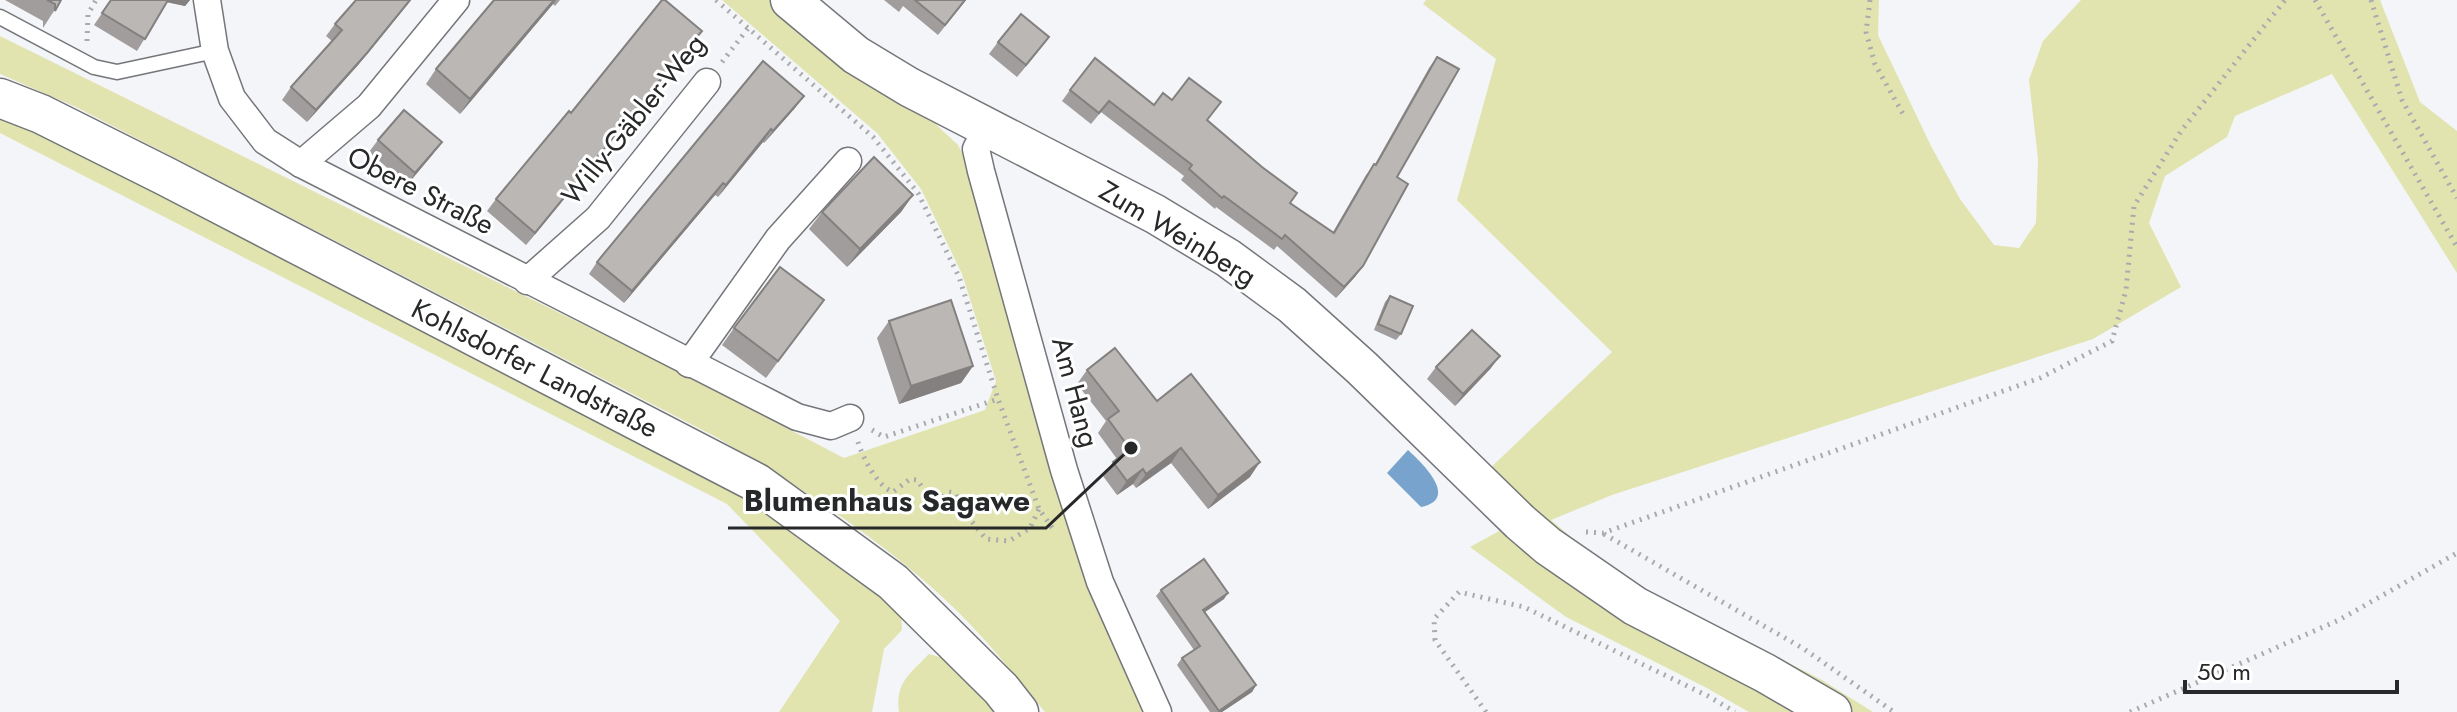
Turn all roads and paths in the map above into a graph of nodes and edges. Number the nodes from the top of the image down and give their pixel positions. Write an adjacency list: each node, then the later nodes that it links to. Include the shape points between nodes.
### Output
1 (96, 0): 13 (path)
2 (207, 0): 12 (street, Obere Straße)
3 (456, 0): 19 (street, via 369,106)
4 (716, 0): 11 (path)
5 (790, 0): 17 (street, Zum Weinberg, via 856,55)
6 (1870, 0): 16 (path, via 1866,32 1875,64)
7 (2285, 0): 28 (path, via 2181,131 2134,206 2126,290 2112,341 2040,378)
8 (2315, 0): 21 (path)
9 (2371, 0): 20 (path, via 2402,100)
10 (0, 17): 13 (lane)
11 (749, 27): 14 (path, Willy-Gäbler-Weg); 24 (path, via 873,137 918,193 959,277)
12 (215, 51): 13 (lane, via 117,72); 19 (street, Obere Straße, via 232,98 265,141)
13 (78, 58)
14 (707, 82): 22 (street, Willy-Gäbler-Weg, via 598,218)
15 (0, 98): 30 (street, Kohlsdorfer Landstraße, via 165,176 757,483 893,582)
16 (1903, 114)
17 (987, 128): 31 (street, Am Hang, via 976,149 1064,470 1100,582); 34 (street, Zum Weinberg, via 1155,214 1228,258 1292,305 1524,526 1578,568 1635,606)
18 (848, 161): 23 (street, via 778,239)
19 (301, 164): 22 (street, Obere Straße)
20 (2457, 198)
21 (2457, 247)
22 (527, 281): 23 (street, Obere Straße)
23 (689, 364): 25 (street, Obere Straße, via 797,417 831,426)
24 (998, 399): 25 (path, via 1039,509 1030,528 1009,541 986,539 955,493 937,501 910,479 893,492 885,489 862,453); 26 (path)
25 (850, 418)
26 (900, 431)
27 (1576, 532): 28 (path)
28 (1603, 533): 35 (path, via 1804,649)
29 (2457, 553): 36 (path, via 2339,620)
30 (1019, 712)
31 (1158, 712)
32 (1486, 712): 33 (path, via 1435,640 1434,619 1459,592 1524,607)
33 (1735, 712)
34 (1832, 712)
35 (1894, 712)
36 (2130, 712)

